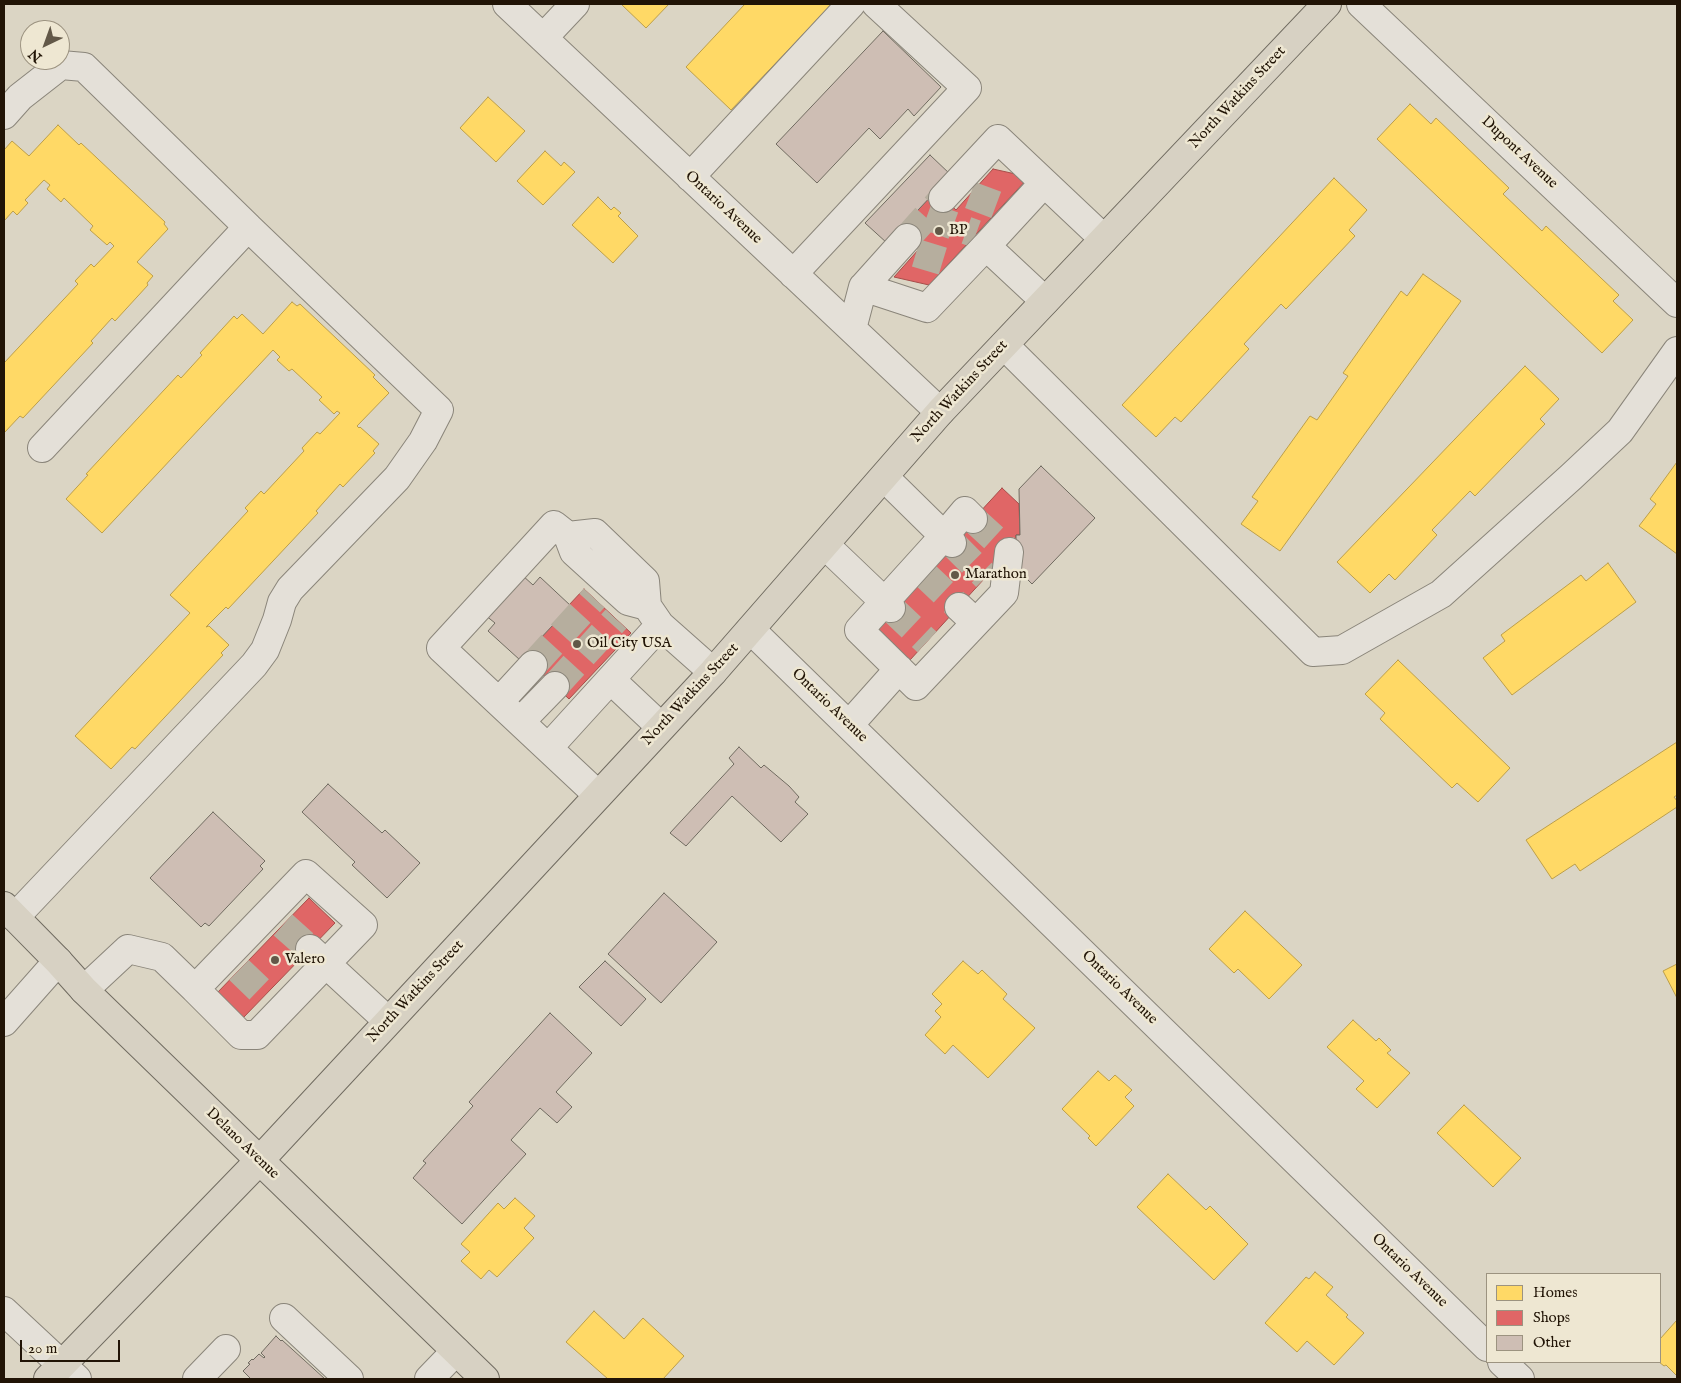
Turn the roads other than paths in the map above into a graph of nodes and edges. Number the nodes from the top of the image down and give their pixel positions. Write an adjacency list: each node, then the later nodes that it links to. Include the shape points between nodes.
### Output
1 (507, 4): 7 (street, Ontario Avenue)
2 (575, 4): 7 (street)
3 (851, 4): 9 (street)
4 (876, 4): 16 (street, via 966,88)
5 (1327, 4): 13 (main road, North Watkins Street)
6 (1361, 4): 19 (street, Dupont Avenue)
7 (543, 38): 9 (street, Ontario Avenue)
8 (4, 115): 12 (street, via 61,65 84,66)
9 (690, 177): 16 (street, Ontario Avenue)
10 (1044, 183): 11 (street, via 998,139); 13 (street); 14 (street, via 1010,209)
11 (956, 193)
12 (248, 228): 24 (street); 45 (street, via 439,410 423,441 397,478 290,589 265,650 254,665)
13 (1104, 239): 18 (main road, North Watkins Street)
14 (985, 240): 17 (street, via 957,265 927,308); 18 (street)
15 (907, 246): 17 (street)
16 (793, 274): 20 (street, Ontario Avenue)
17 (863, 287): 20 (street)
18 (1045, 301): 21 (main road, North Watkins Street)
19 (1677, 303)
20 (852, 329): 23 (street, Ontario Avenue)
21 (1004, 345): 22 (street, via 1313,652 1342,650 1441,594 1620,431); 23 (main road, North Watkins Street)
22 (1677, 351)
23 (940, 412): 25 (main road, North Watkins Street)
24 (42, 448)
25 (884, 478): 28 (street); 29 (main road, North Watkins Street)
26 (973, 519): 28 (street, via 965,512)
27 (568, 536): 32 (street, via 574,552 601,590); 32 (street, via 595,533 644,581); 39 (street, via 554,525 442,648)
28 (948, 539): 31 (street)
29 (825, 545): 31 (street); 33 (main road, North Watkins Street)
30 (1009, 552): 35 (street, via 995,585 935,649 916,686)
31 (888, 605): 35 (street, via 859,630)
32 (638, 613): 36 (street); 37 (street)
33 (751, 630): 36 (main road, North Watkins Street); 41 (street, Ontario Avenue)
34 (533, 666): 39 (street)
35 (899, 669): 41 (street)
36 (713, 672): 42 (main road, North Watkins Street)
37 (611, 680): 42 (street); 43 (street)
38 (555, 686): 40 (street)
39 (499, 702): 40 (street)
40 (520, 722): 43 (street)
41 (849, 725): 55 (street, Ontario Avenue)
42 (661, 727): 44 (main road, North Watkins Street)
43 (548, 748): 44 (street)
44 (598, 795): 50 (main road, North Watkins Street)
45 (9, 911): 47 (main road, Delano Avenue)
46 (317, 957): 48 (street, via 273,1003 257,1035 241,1035); 48 (street, via 363,925 306,874 276,919 232,964); 50 (street)
47 (58, 961): 49 (main road, Delano Avenue); 51 (street)
48 (195, 989): 49 (street, via 162,957 128,949)
49 (84, 990): 52 (main road, Delano Avenue)
50 (388, 1021): 52 (main road, North Watkins Street)
51 (4, 1022)
52 (259, 1161): 57 (main road, Delano Avenue); 59 (main road, North Watkins Street)
53 (4, 1311): 59 (street)
54 (284, 1318): 61 (street)
55 (1486, 1346)
56 (226, 1349): 60 (street)
57 (456, 1351): 62 (street); 63 (main road, Delano Avenue)
58 (1503, 1363): 64 (street)
59 (62, 1375)
60 (197, 1379)
61 (349, 1379)
62 (429, 1379)
63 (485, 1379)
64 (1520, 1379)

